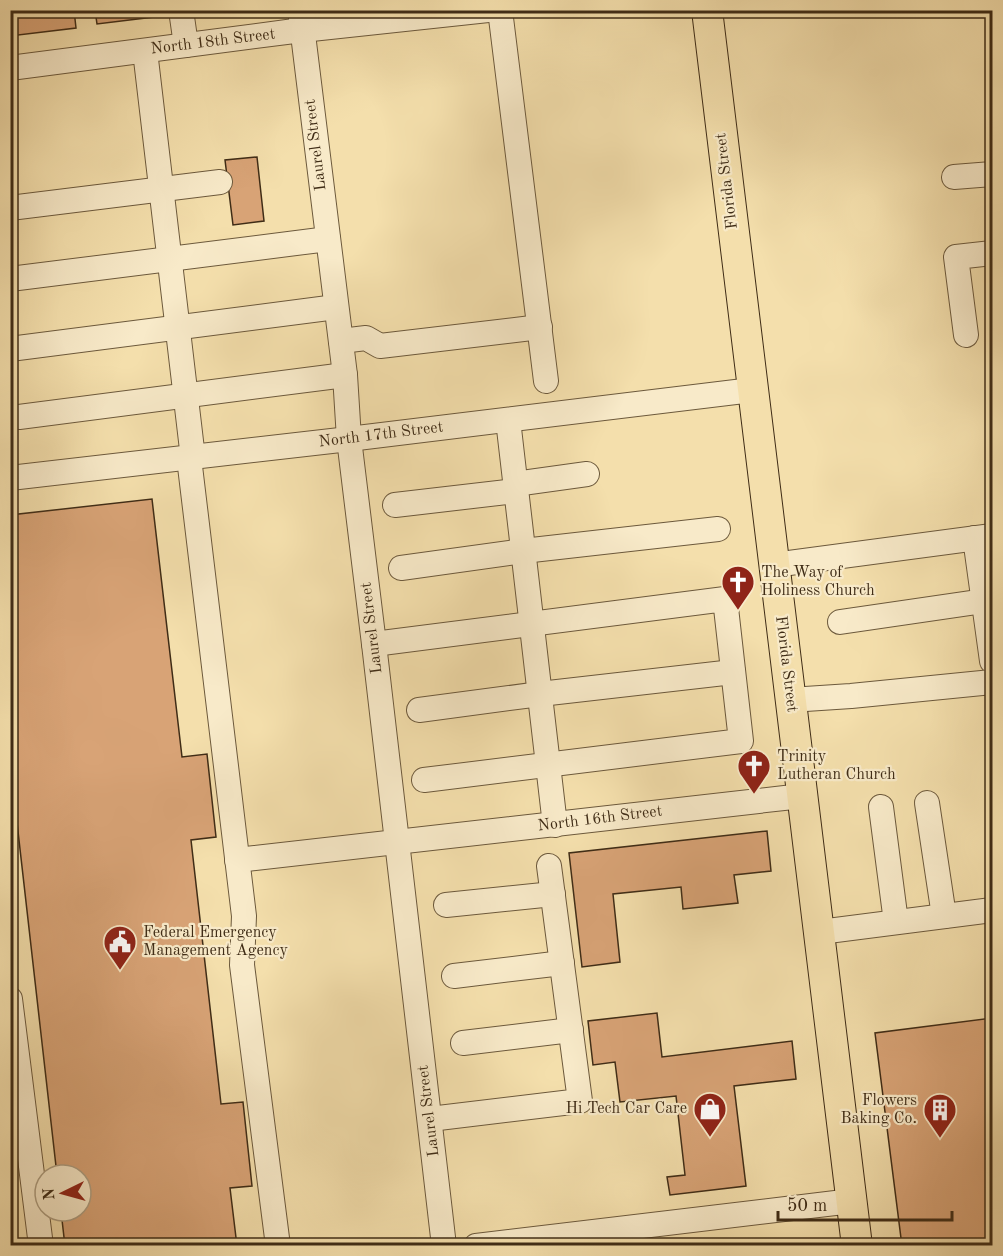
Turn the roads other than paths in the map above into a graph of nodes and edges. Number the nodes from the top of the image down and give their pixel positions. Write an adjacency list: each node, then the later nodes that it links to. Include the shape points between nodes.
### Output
1 (181, 10): 6 (street)
2 (488, 10): 5 (street, North 18th Street)
3 (501, 10): 19 (street)
4 (707, 10): 26 (main road, Florida Street)
5 (301, 20): 6 (street, North 18th Street); 14 (street, Laurel Street)
6 (186, 45): 7 (street, North 18th Street)
7 (145, 51): 8 (street, North 18th Street); 12 (street)
8 (10, 68)
9 (993, 174): 10 (street)
10 (954, 177)
11 (220, 182): 12 (street)
12 (161, 189): 13 (street); 16 (street)
13 (10, 208)
14 (328, 239): 16 (street); 18 (street, Laurel Street)
15 (993, 253): 21 (street, via 957,257)
16 (169, 259): 17 (street); 20 (street)
17 (10, 279)
18 (336, 307): 20 (street); 22 (street, Laurel Street)
19 (540, 327): 22 (street, via 380,346 366,338); 25 (street)
20 (178, 329): 23 (street); 27 (street)
21 (966, 335)
22 (341, 342): 24 (street, Laurel Street)
23 (10, 349)
24 (345, 375): 27 (street); 30 (street, Laurel Street)
25 (546, 381)
26 (752, 390): 29 (street, North 17th Street); 39 (main road, Florida Street)
27 (186, 395): 28 (street); 31 (street)
28 (19, 417)
29 (508, 420): 30 (street, North 17th Street); 34 (street)
30 (349, 440): 31 (street, North 17th Street); 44 (street, Laurel Street)
31 (191, 458): 33 (street, North 17th Street); 58 (street)
32 (587, 474): 34 (street)
33 (10, 478)
34 (516, 487): 35 (street); 38 (street)
35 (395, 505)
36 (718, 529): 38 (street)
37 (984, 537): 39 (street); 41 (street)
38 (523, 551): 40 (street); 43 (street)
39 (774, 565): 49 (main road, Florida Street)
40 (401, 568)
41 (984, 601): 42 (street); 45 (street)
42 (840, 622)
43 (532, 623): 44 (street); 46 (street, via 725,599); 48 (street)
44 (374, 644): 57 (street, Laurel Street)
45 (993, 661)
46 (733, 672): 48 (street); 51 (street, via 741,741)
47 (993, 682): 49 (street)
48 (540, 694): 50 (street); 51 (street)
49 (790, 700): 53 (main road, Florida Street)
50 (419, 710)
51 (548, 764): 52 (street); 56 (street)
52 (424, 780)
53 (802, 796): 56 (street, North 16th Street); 65 (main road, Florida Street)
54 (927, 802): 63 (street)
55 (881, 807): 64 (street)
56 (555, 825): 57 (street, North 16th Street)
57 (397, 842): 58 (street, North 16th Street); 71 (street, Laurel Street)
58 (237, 861): 74 (street, via 244,916 242,965)
59 (549, 866): 60 (street)
60 (553, 894): 61 (street); 66 (street)
61 (446, 905)
62 (993, 910): 63 (street)
63 (944, 916): 64 (street)
64 (896, 922): 65 (street)
65 (820, 932): 72 (main road, Florida Street)
66 (562, 963): 67 (street); 69 (street)
67 (454, 976)
68 (10, 999): 73 (street)
69 (571, 1030): 70 (street); 71 (street, via 580,1101)
70 (463, 1043)
71 (430, 1119): 75 (street, Laurel Street)
72 (852, 1201): 76 (street); 77 (main road, Florida Street)
73 (41, 1245)
74 (278, 1245)
75 (444, 1245)
76 (476, 1245)
77 (857, 1245)

